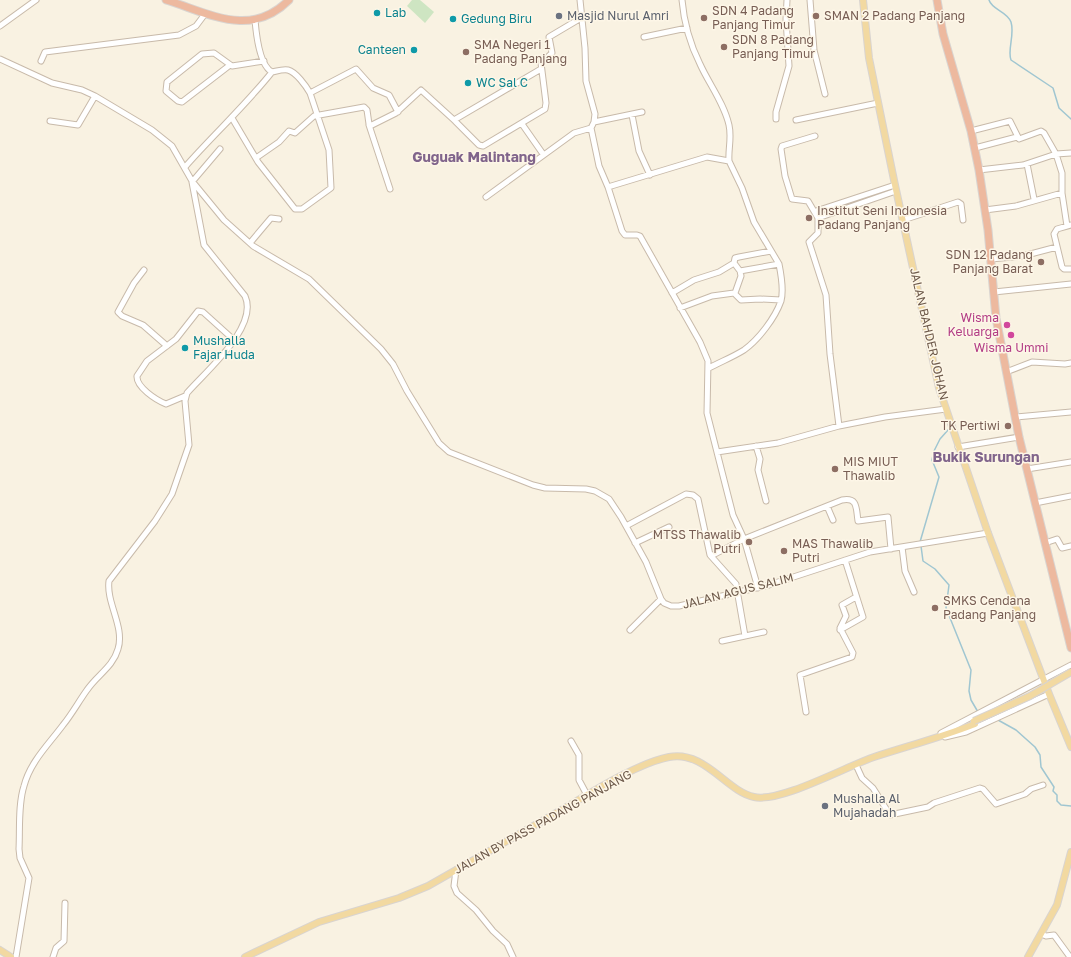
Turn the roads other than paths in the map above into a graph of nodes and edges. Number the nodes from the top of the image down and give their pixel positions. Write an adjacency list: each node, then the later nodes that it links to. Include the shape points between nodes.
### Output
1 (36, 0): 13 (street)
2 (166, 0): 10 (highway)
3 (289, 0): 12 (highway, via 277,10)
4 (580, 0): 11 (street)
5 (682, 0): 14 (street)
6 (787, 0): 31 (street, via 789,66)
7 (810, 0): 23 (street, via 814,50)
8 (863, 0): 25 (main road, JALAN BAHDER JOHAN, via 869,58)
9 (937, 0): 39 (highway, via 943,34)
10 (205, 14): 12 (highway, via 226,21); 17 (street, via 196,26 179,35 45,52)
11 (581, 18): 20 (street, via 550,35 552,53 541,61); 35 (street, via 586,81 595,114)
12 (255, 20): 18 (street, via 258,44)
13 (0, 26)
14 (687, 28): 15 (street); 48 (street, via 688,38 729,123)
15 (644, 37)
16 (0, 59): 24 (street, via 52,83)
17 (41, 61)
18 (264, 61): 19 (street); 21 (street)
19 (230, 65): 19 (street, via 214,54 202,54 167,82 166,90 178,102 182,102)
20 (541, 69): 32 (street); 36 (street, via 546,106 543,112)
21 (272, 72): 22 (street, via 290,71); 30 (street)
22 (310, 93): 26 (street, via 356,69 373,88 389,96); 28 (street)
23 (825, 94)
24 (95, 96): 34 (street, via 78,125); 50 (street, via 152,130 172,146)
25 (878, 103): 33 (street); 55 (main road, JALAN BAHDER JOHAN)
26 (398, 112): 32 (street, via 421,90); 37 (street)
27 (642, 112): 29 (street)
28 (317, 115): 37 (street, via 365,108); 47 (street, via 295,133 289,131); 47 (street, via 330,155 332,185 329,192 297,210)
29 (632, 115): 35 (street); 52 (street, via 639,151)
30 (232, 118): 47 (street); 50 (street)
31 (776, 119)
32 (454, 120): 36 (street, via 481,146)
33 (796, 120)
34 (50, 121)
35 (594, 122): 38 (street)
36 (522, 124): 45 (street)
37 (369, 125): 56 (street)
38 (591, 128): 45 (street, via 574,133); 54 (street, via 599,166)
39 (971, 132): 41 (street, via 1010,121); 42 (highway)
40 (815, 136): 61 (street, via 782,146 781,149 792,199 808,201)
41 (1017, 137): 42 (street); 46 (street, via 1020,139 1043,131)
42 (975, 148): 51 (highway)
43 (220, 149): 53 (street)
44 (1071, 153): 46 (street)
45 (543, 154): 58 (street)
46 (1056, 154): 49 (street); 57 (street, via 1062,176)
47 (256, 158)
48 (729, 161): 52 (street, via 707,157); 69 (street, via 754,222)
49 (1027, 164): 51 (street); 59 (street)
50 (184, 167): 53 (street)
51 (979, 170): 60 (highway)
52 (650, 175): 54 (street)
53 (192, 181): 67 (street, via 224,220); 82 (street, via 204,246 248,301 246,320)
54 (608, 187): 78 (street, via 622,231 625,235 639,236)
55 (895, 188): 61 (street); 62 (street); 64 (main road, JALAN BAHDER JOHAN)
56 (390, 190)
57 (1062, 193): 59 (street); 66 (street)
58 (486, 197)
59 (1034, 199): 60 (street, via 1016,206)
60 (985, 210): 70 (highway)
61 (816, 211): 62 (street)
62 (818, 218): 91 (street, via 818,234 809,242 826,295)
63 (279, 220): 67 (street, via 271,218)
64 (903, 220): 65 (street, via 958,202 961,204); 88 (main road, JALAN BAHDER JOHAN, via 939,388)
65 (963, 220)
66 (1069, 226): 68 (street, via 1055,230)
67 (250, 243): 103 (street, via 309,279 381,349 393,364 439,443 449,452 533,485 595,491 609,499)
68 (1057, 247): 70 (street, via 1022,256); 73 (street, via 1062,267)
69 (771, 250): 71 (street, via 738,256); 72 (street)
70 (991, 259): 77 (highway)
71 (734, 264): 75 (street); 78 (street, via 694,280)
72 (779, 264): 75 (street); 80 (street)
73 (1071, 268)
74 (144, 270): 83 (street, via 118,312 143,325)
75 (740, 271): 79 (street, via 741,276)
76 (1071, 284): 77 (street)
77 (994, 292): 86 (highway)
78 (672, 293): 81 (street)
79 (735, 293): 80 (street, via 741,300); 81 (street, via 712,296)
80 (781, 300): 85 (street, via 773,318 752,343)
81 (680, 308): 85 (street, via 700,342)
82 (234, 340): 83 (street, via 200,311 196,312 178,337); 87 (street)
83 (167, 346): 87 (street, via 147,361 136,380 155,399 166,404)
84 (1071, 363): 86 (street, via 1032,362)
85 (709, 368): 95 (street, via 707,413)
86 (1006, 372): 90 (highway)
87 (185, 396): 144 (street, via 189,445 172,494 155,522 109,580 113,610 120,634 115,657 42,751 24,784 18,849 29,878)
88 (946, 409): 91 (street); 94 (main road, JALAN BAHDER JOHAN)
89 (1071, 412): 90 (street)
90 (1016, 418): 92 (highway)
91 (839, 426): 93 (street, via 778,443)
92 (1019, 437): 94 (street); 97 (highway)
93 (756, 446): 95 (street); 99 (street, via 760,459 759,476)
94 (958, 447): 105 (main road, JALAN BAHDER JOHAN)
95 (717, 452): 106 (street, via 733,515)
96 (1071, 462): 97 (street)
97 (1027, 469): 100 (highway)
98 (1071, 496): 100 (street)
99 (766, 501)
100 (1035, 503): 107 (highway)
101 (827, 506): 102 (street); 106 (street); 111 (street, via 848,499 853,500 858,521 888,517)
102 (833, 520)
103 (626, 526): 108 (street); 112 (street, via 682,496 693,495 700,502)
104 (669, 526): 108 (street)
105 (988, 533): 110 (street, JALAN AGUS SALIM); 128 (main road, JALAN BAHDER JOHAN)
106 (744, 539): 112 (street); 114 (street)
107 (1045, 542): 109 (street, via 1056,539 1062,548); 124 (highway)
108 (635, 543): 118 (street)
109 (1071, 546)
110 (902, 547): 111 (street, JALAN AGUS SALIM); 115 (street, via 905,571)
111 (891, 549): 113 (street, JALAN AGUS SALIM)
112 (711, 556): 116 (street, via 735,582)
113 (845, 560): 114 (street, JALAN AGUS SALIM); 117 (street)
114 (758, 588): 116 (street, JALAN AGUS SALIM)
115 (914, 592)
116 (738, 593): 118 (street, JALAN AGUS SALIM, via 679,606 668,605); 122 (street)
117 (856, 597): 120 (street, via 842,605 846,616); 120 (street, via 863,617)
118 (661, 599): 119 (street)
119 (630, 630)
120 (840, 630): 130 (street, via 853,653 852,657 800,675)
121 (764, 632): 122 (street)
122 (745, 636): 123 (street)
123 (722, 641)
124 (1071, 648)
125 (1071, 665): 128 (street)
126 (1071, 672): 131 (main road, bridge, via 1030,696)
127 (1071, 676): 131 (main road, via 1033,698)
128 (1044, 681): 129 (main road, JALAN BAHDER JOHAN); 132 (street)
129 (1049, 694): 132 (street, via 969,731); 134 (main road, JALAN BAHDER JOHAN)
130 (806, 712)
131 (975, 722): 132 (main road, JALAN BY PASS PADANG PANJANG)
132 (940, 735): 135 (main road, JALAN BY PASS PADANG PANJANG)
133 (571, 741): 137 (street, via 579,755 579,780)
134 (1071, 747)
135 (856, 765): 136 (street, via 862,778 873,788 890,815 928,807 934,802 980,788 984,788 996,804); 137 (main road, JALAN BY PASS PADANG PANJANG, via 824,779 765,798 743,793 712,769 681,756 655,761)
136 (1043, 785)
137 (587, 795): 139 (main road, JALAN BY PASS PADANG PANJANG)
138 (1071, 852): 141 (main road, via 1057,905)
139 (456, 870): 146 (main road, JALAN BY PASS PADANG PANJANG, via 428,886 399,898 319,922); 147 (street, via 454,886 457,893 507,944)
140 (65, 904): 145 (street, via 64,941 56,948)
141 (1041, 934): 148 (main road); 149 (street, via 1054,935)
142 (0, 950): 143 (main road)
143 (11, 957)
144 (16, 957)
145 (53, 957)
146 (245, 957)
147 (513, 957)
148 (1028, 957)
149 (1070, 957)

